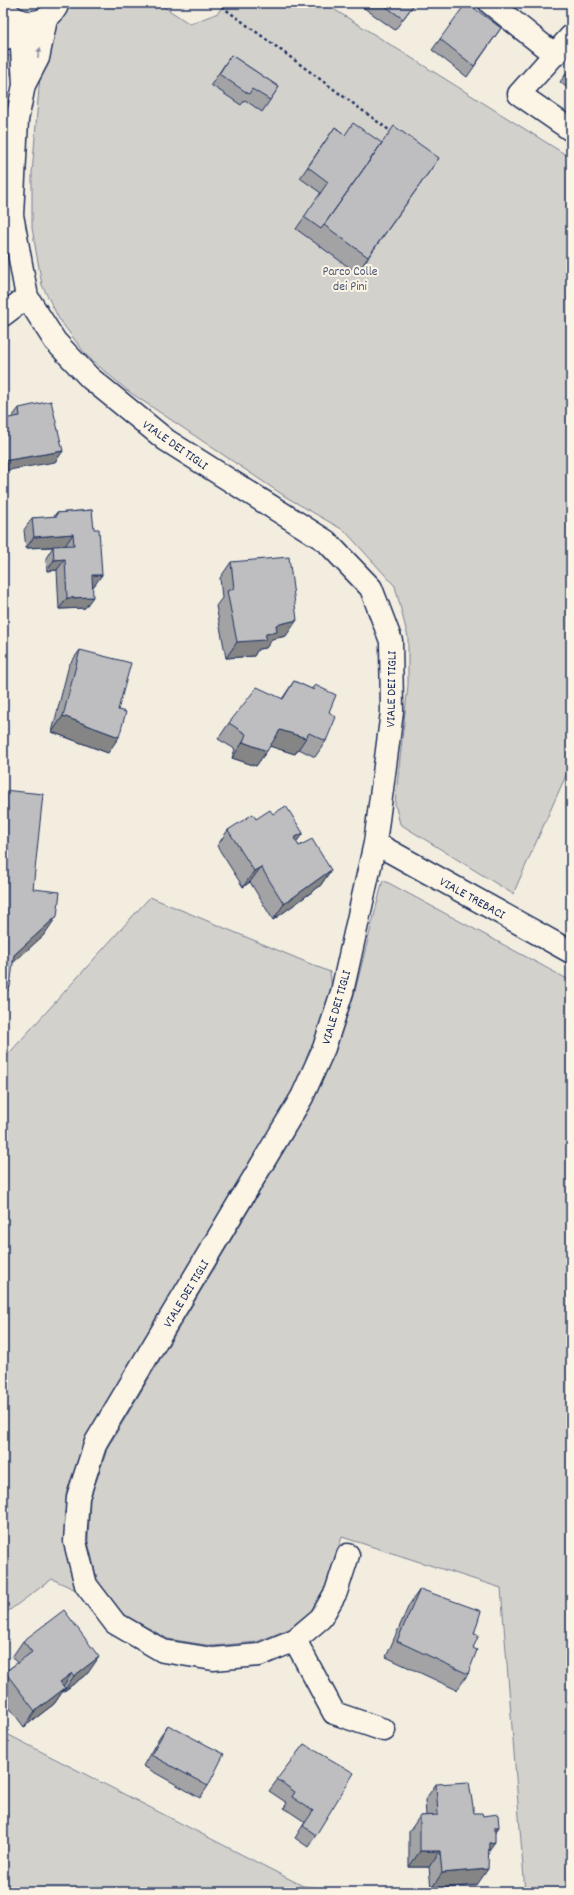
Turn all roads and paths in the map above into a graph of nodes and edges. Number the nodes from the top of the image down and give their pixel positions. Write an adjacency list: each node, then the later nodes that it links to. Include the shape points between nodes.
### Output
1 (217, 3): 9 (path)
2 (490, 3): 7 (street)
3 (3, 6): 4 (street, via 20,22)
4 (44, 15): 6 (street); 10 (street, via 22,49 24,85 17,120 12,216)
5 (571, 36): 7 (street)
6 (3, 40)
7 (555, 55): 8 (street, via 519,94)
8 (571, 130)
9 (397, 136)
10 (27, 297): 11 (street); 12 (street, VIALE DEI TIGLI, via 55,341 90,378 166,440 326,541 371,588 391,641 392,712)
11 (3, 315)
12 (375, 843): 13 (street, VIALE TREBACI); 15 (street, VIALE DEI TIGLI, via 342,992 324,1048 302,1097 96,1442 78,1497 76,1542 86,1585 115,1623 163,1651 213,1659 259,1655)
13 (571, 952)
14 (348, 1555): 15 (street, VIALE DEI TIGLI, via 336,1592 321,1618)
15 (295, 1640): 16 (street, via 334,1713)
16 (384, 1730)

